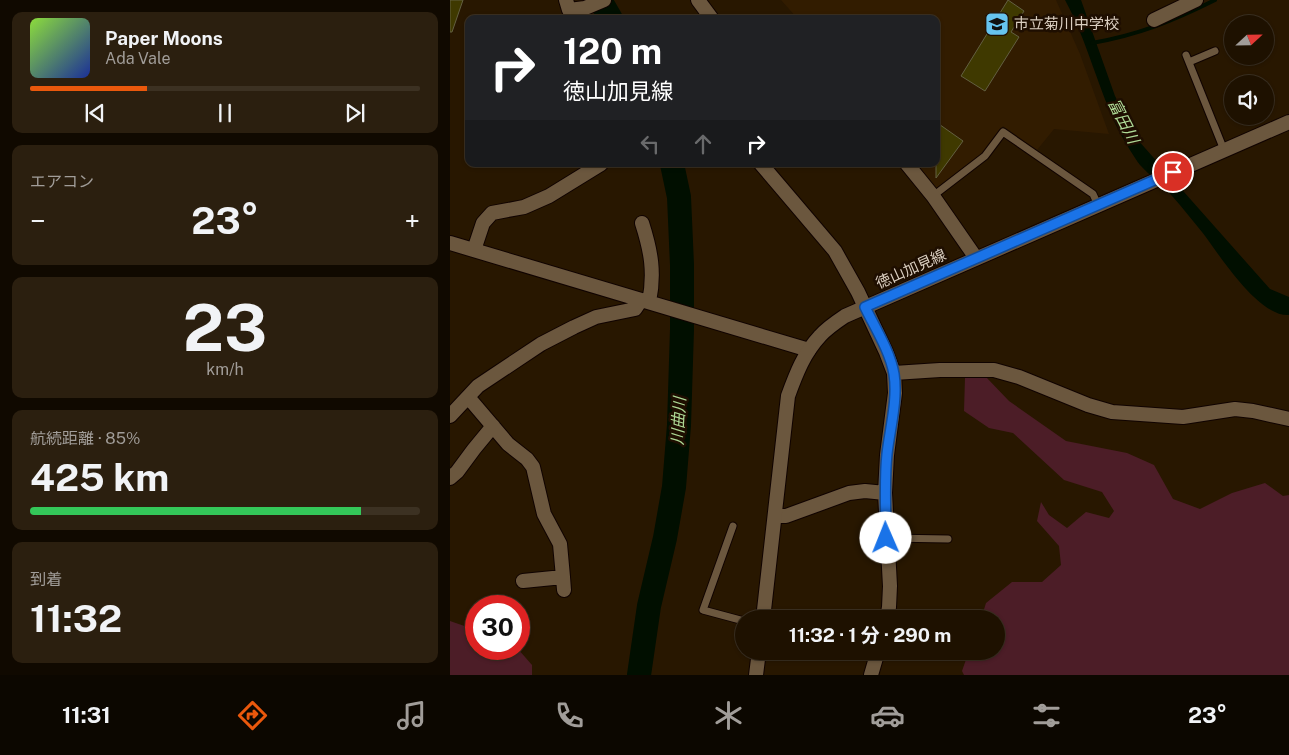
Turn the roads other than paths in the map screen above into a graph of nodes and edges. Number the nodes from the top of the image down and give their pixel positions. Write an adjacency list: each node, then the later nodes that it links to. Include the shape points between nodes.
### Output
1 (566, 0): 2 (street, via 569,10 586,8)
2 (604, 0)
3 (698, 0): 5 (street)
4 (1196, 0): 6 (street)
5 (709, 15)
6 (1154, 20)
7 (1215, 51): 9 (lane, via 1187,58)
8 (1289, 122): 9 (street, 徳山加見線)
9 (1224, 150): 14 (street, 徳山加見線)
10 (596, 167): 17 (street, via 549,196 524,207 492,212 483,223)
11 (764, 167): 20 (street, via 835,251)
12 (909, 167): 13 (street)
13 (933, 196): 14 (lane, via 985,156 1003,132 1093,194); 18 (street)
14 (1098, 205): 18 (street, 徳山加見線)
15 (642, 223): 19 (street, via 652,275)
16 (450, 244): 17 (street)
17 (474, 250): 19 (street)
18 (976, 258): 20 (street, 徳山加見線)
19 (645, 301): 21 (street); 23 (street, via 635,309 596,318 541,344 478,386)
20 (865, 307): 21 (street, 徳山加見線, via 845,316 821,334); 22 (street)
21 (809, 350): 29 (street, 徳山加見線, via 788,396)
22 (894, 373): 25 (street, via 994,370 1112,412 1183,417 1235,409); 28 (street)
23 (468, 397): 24 (street); 26 (street)
24 (450, 416)
25 (1289, 419)
26 (493, 426): 27 (street); 33 (street, via 533,467 544,514 560,544 564,583)
27 (450, 478)
28 (885, 494): 29 (street, via 849,493 786,516); 31 (street)
29 (776, 516): 34 (street, 徳山加見線)
30 (733, 526): 36 (lane, via 703,610)
31 (886, 538): 32 (lane); 35 (street)
32 (948, 539)
33 (523, 581)
34 (764, 610)
35 (888, 610)
36 (735, 619)
37 (758, 660): 39 (street)
38 (875, 660): 40 (street)
39 (756, 675)
40 (871, 675)

